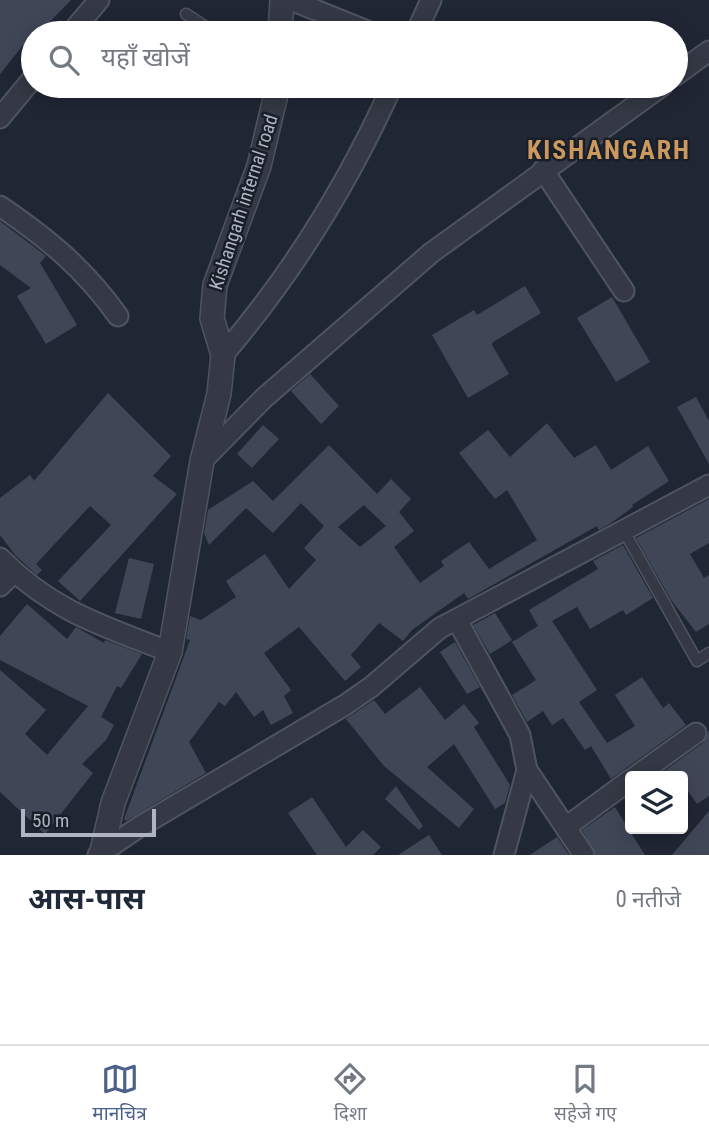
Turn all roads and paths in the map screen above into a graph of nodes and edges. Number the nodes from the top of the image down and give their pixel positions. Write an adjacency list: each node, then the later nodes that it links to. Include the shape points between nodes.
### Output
1 (99, 0): 5 (street)
2 (431, 0): 9 (street)
3 (283, 1): 7 (street); 8 (street)
4 (186, 14): 6 (lane)
5 (81, 21)
6 (197, 21)
7 (281, 21)
8 (339, 21)
9 (421, 21)
10 (709, 51): 11 (street)
11 (688, 66)
12 (21, 93): 16 (street)
13 (275, 98): 21 (street, Kishangarh internal road, via 259,166 215,285 212,318)
14 (386, 98): 21 (street, via 310,239)
15 (645, 98): 17 (street)
16 (0, 118)
17 (543, 170): 19 (street); 22 (street, via 431,253 332,337)
18 (0, 206): 20 (street, via 69,258)
19 (624, 291)
20 (118, 316)
21 (223, 355): 22 (street, via 219,394)
22 (202, 461): 28 (street)
23 (709, 485): 24 (street)
24 (624, 531): 27 (street); 29 (lane, via 697,661)
25 (0, 558): 26 (street)
26 (7, 579): 28 (street)
27 (457, 620): 31 (street, via 520,735); 35 (street, via 427,637 345,705)
28 (170, 652): 35 (street, via 113,803)
29 (709, 653)
30 (696, 733): 32 (street)
31 (527, 770): 34 (street); 36 (street)
32 (643, 771)
33 (625, 784): 34 (street)
34 (566, 827): 37 (street)
35 (100, 853)
36 (504, 855)
37 (583, 855)

